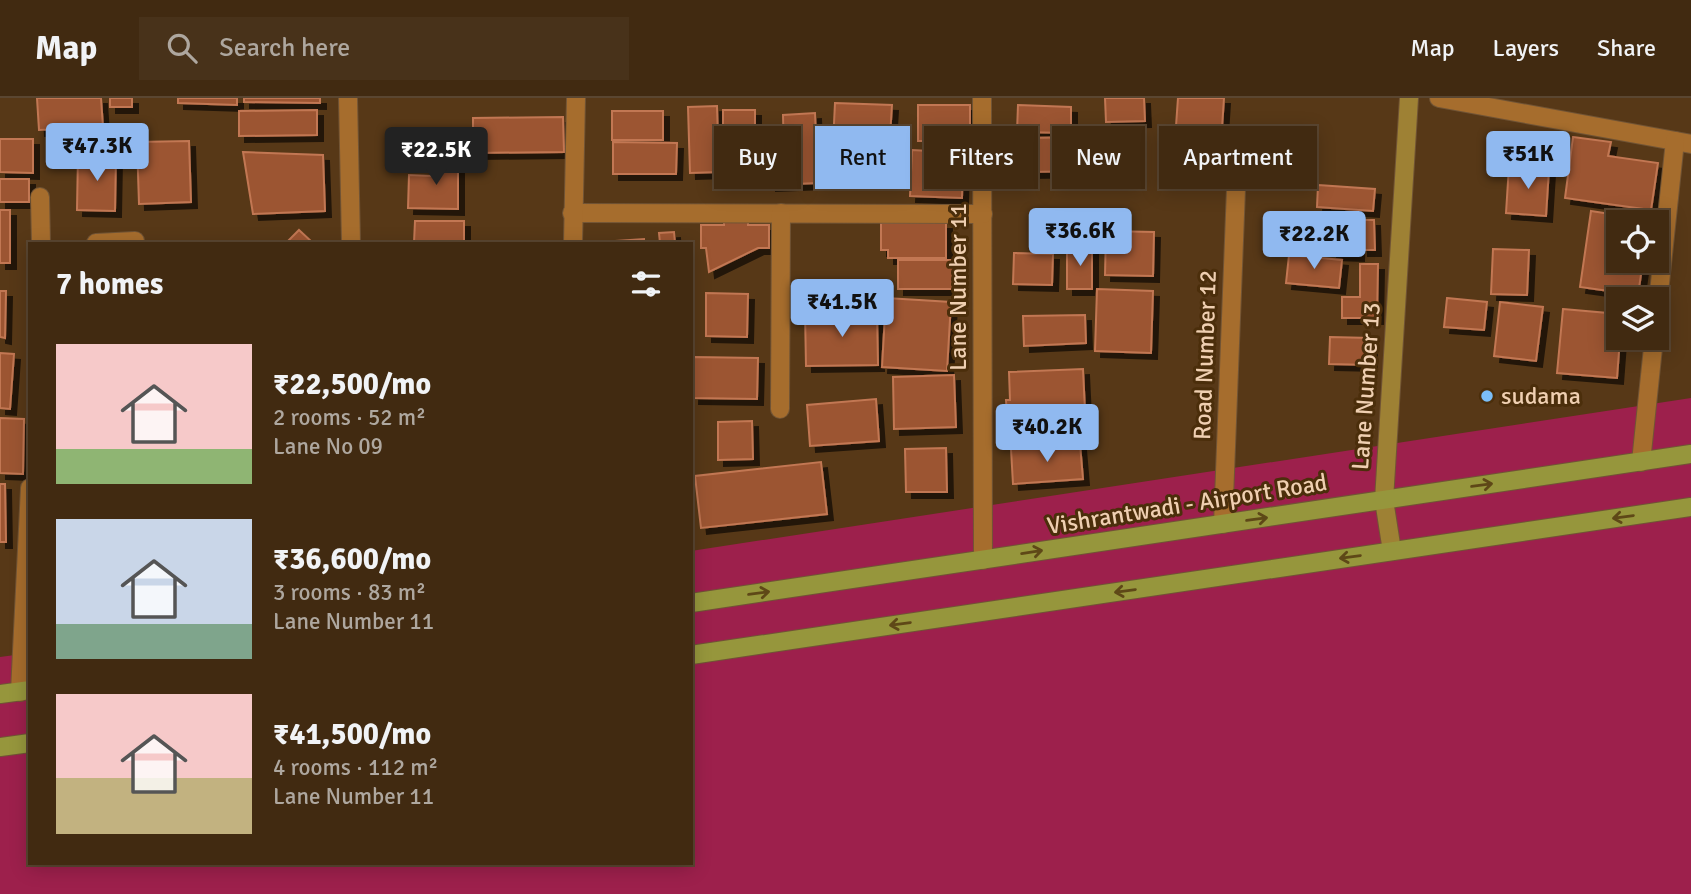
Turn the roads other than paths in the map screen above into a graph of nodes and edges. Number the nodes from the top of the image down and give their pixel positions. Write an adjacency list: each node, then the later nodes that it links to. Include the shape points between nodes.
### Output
1 (348, 98): 16 (street)
2 (576, 98): 10 (street)
3 (982, 98): 12 (street, Lane Number 11)
4 (1409, 98): 23 (street, Lane Number 13)
5 (1439, 98): 6 (street)
6 (1538, 107): 7 (street)
7 (1683, 142): 18 (street)
8 (1236, 189): 25 (street, Road Number 12)
9 (40, 197): 14 (street)
10 (572, 213): 11 (street); 17 (street)
11 (781, 213): 12 (street); 20 (street)
12 (983, 214): 27 (street, Lane Number 11)
13 (135, 241): 15 (street)
14 (41, 242)
15 (116, 242)
16 (351, 242)
17 (573, 242)
18 (1661, 287)
19 (1653, 350): 22 (street)
20 (780, 410)
21 (1691, 454): 22 (main road, Vishrantwadi - Airport Road)
22 (1641, 462): 23 (main road, Vishrantwadi - Airport Road, one-way to 22)
23 (1384, 500): 25 (main road, Vishrantwadi - Airport Road, one-way to 23); 26 (street, Lane Number 13)
24 (1691, 507): 26 (main road, one-way to 26)
25 (1223, 524): 27 (main road, Vishrantwadi - Airport Road, one-way to 25)
26 (1392, 551): 30 (main road, one-way to 30)
27 (983, 560): 29 (main road, Vishrantwadi - Airport Road, one-way to 27)
28 (28, 569): 31 (street)
29 (693, 603)
30 (693, 655)
31 (25, 691): 32 (main road)
32 (0, 694)
33 (28, 743): 34 (main road)
34 (0, 747)

